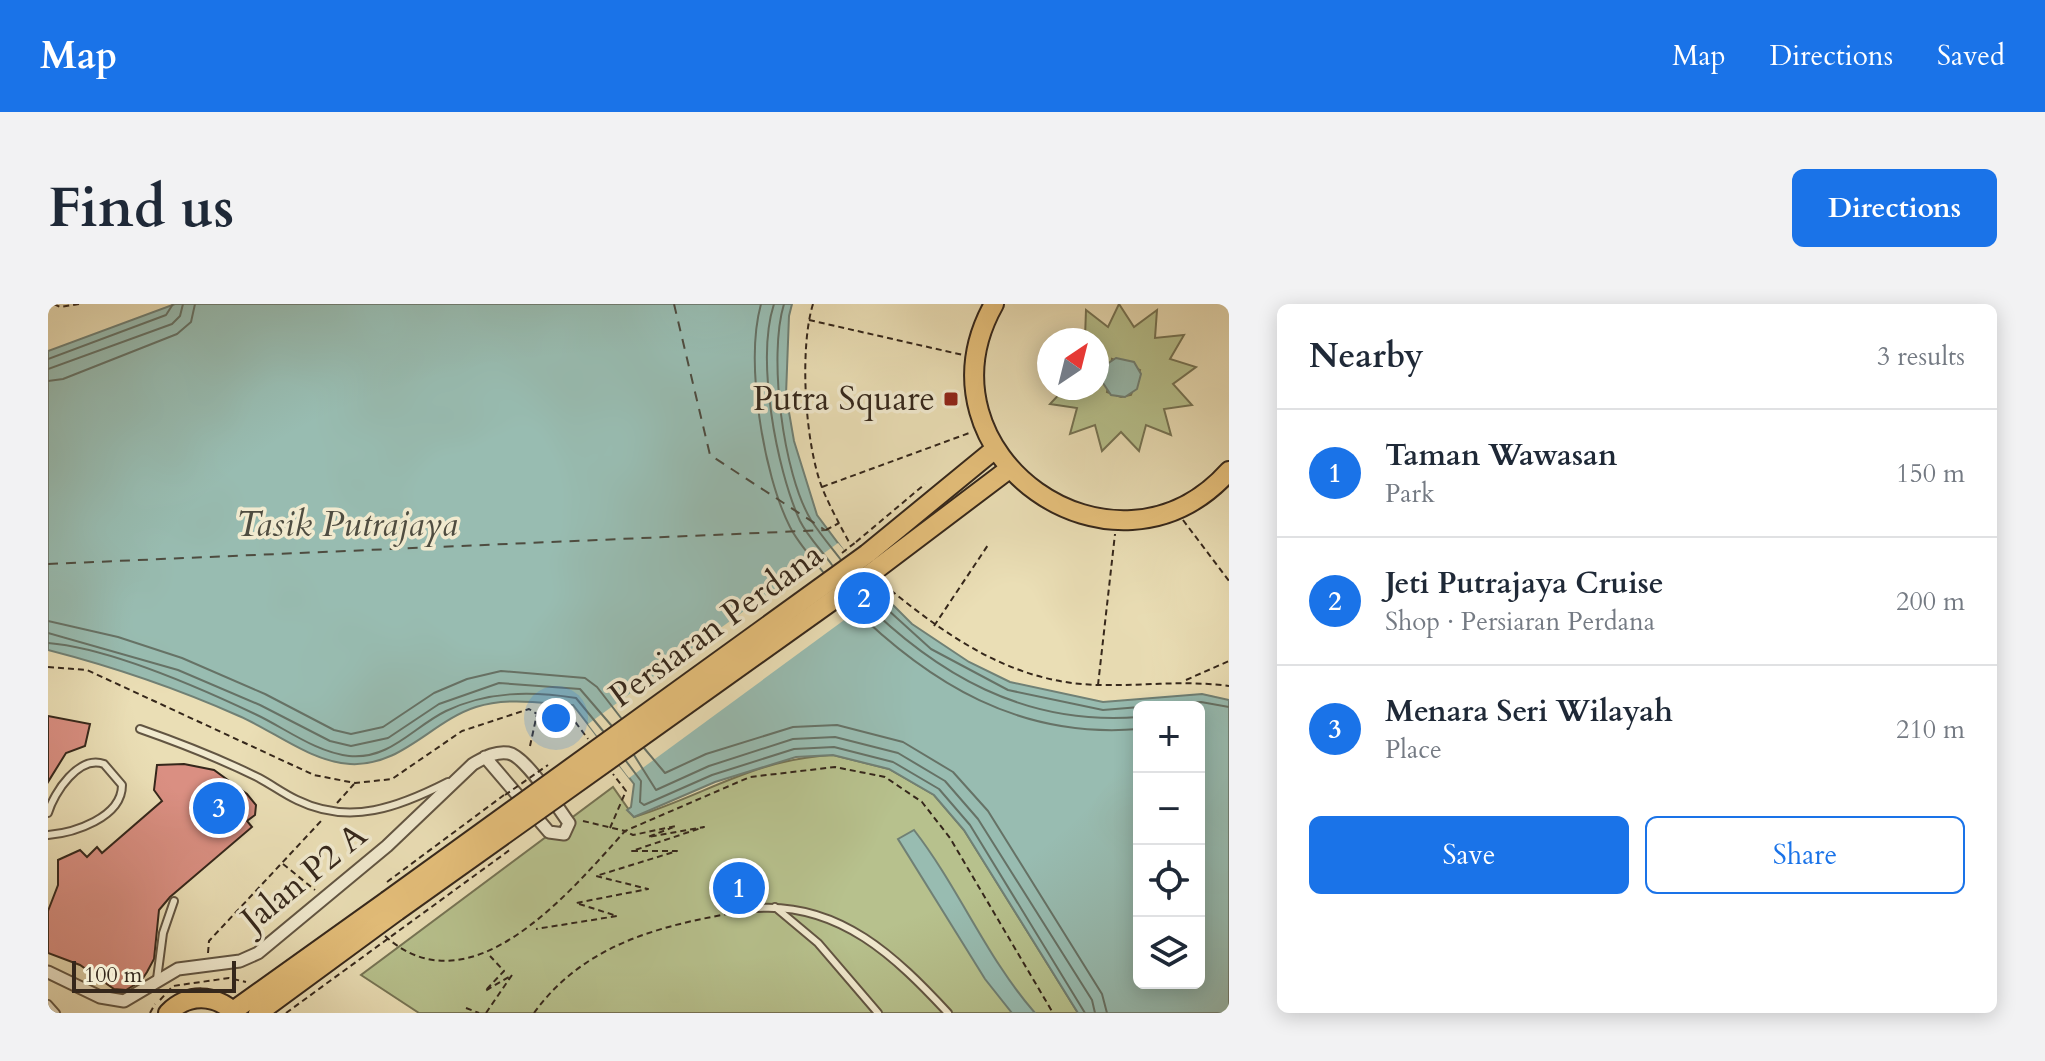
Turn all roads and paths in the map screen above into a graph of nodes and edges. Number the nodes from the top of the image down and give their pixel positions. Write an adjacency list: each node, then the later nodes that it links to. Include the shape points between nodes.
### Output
1 (54, 304): 2 (path)
2 (79, 304)
3 (813, 304): 5 (path)
4 (994, 304): 6 (main road)
5 (808, 320): 6 (path); 12 (path, via 805,401)
6 (976, 358): 7 (main road)
7 (985, 427): 8 (main road); 12 (path)
8 (995, 449): 9 (main road); 18 (main road, Persiaran Perdana)
9 (1009, 469): 14 (main road, via 1066,510); 18 (main road, Persiaran Perdana)
10 (1229, 471): 13 (main road)
11 (925, 484): 18 (path)
12 (822, 487): 15 (path)
13 (1176, 510): 14 (main road); 19 (path)
14 (1116, 520): 24 (path)
15 (840, 523): 16 (path); 18 (path)
16 (826, 530)
17 (988, 545): 20 (path)
18 (866, 558): 20 (path); 40 (main road, Persiaran Perdana, bridge)
19 (1229, 581)
20 (934, 626): 24 (path, via 1010,669)
21 (1229, 661): 23 (path)
22 (48, 667): 30 (path, via 87,670 314,775)
23 (1184, 681): 24 (path); 25 (path)
24 (1098, 685)
25 (1229, 686)
26 (140, 729): 32 (lane)
27 (530, 746): 30 (path, via 537,714 529,709 462,731 392,779)
28 (485, 757): 28 (street, via 549,832 564,834 569,823 520,758 507,752); 29 (street, Jalan P2 A)
29 (462, 775): 32 (lane, via 380,810); 39 (street, Jalan P2 A)
30 (355, 783): 32 (path)
31 (505, 795): 40 (path)
32 (330, 812): 38 (path)
33 (48, 813): 36 (lane, via 55,794 92,763 104,764 122,785 101,816 73,832)
34 (583, 821): 35 (path)
35 (625, 831): 35 (path, via 595,864 536,929 617,916 576,903 648,889 596,876 677,851 632,851 704,827 648,837 676,826 633,835); 67 (path, via 750,777 835,767 885,777 922,802 950,838)
36 (48, 835)
37 (511, 849): 44 (path)
38 (281, 863): 39 (path); 49 (path, via 209,941)
39 (325, 898): 49 (street, Jalan P2 A, via 258,953)
40 (387, 900): 44 (main road, Persiaran Perdana); 56 (main road, Persiaran Perdana)
41 (174, 901): 51 (lane, via 163,933)
42 (775, 907): 43 (lane); 65 (lane, via 818,943); 66 (lane, via 842,923 895,958)
43 (758, 908): 64 (path, via 656,928 604,951 571,972)
44 (383, 933): 48 (path); 60 (main road, Persiaran Perdana); 61 (path)
45 (514, 944): 46 (path)
46 (490, 956): 47 (path); 63 (path, via 504,971 485,991 512,975)
47 (477, 962)
48 (420, 963)
49 (208, 965): 51 (street, Jalan P2 A, via 178,969)
50 (49, 975): 51 (street, Jalan P2 A, via 100,997 124,1001)
51 (157, 981)
52 (251, 983): 53 (path, via 229,978)
53 (210, 989): 56 (main road); 58 (path, via 173,986); 59 (main road)
54 (48, 1004): 57 (lane)
55 (466, 1008): 62 (path)
56 (234, 1012)
57 (56, 1013)
58 (150, 1013)
59 (168, 1013)
60 (258, 1013)
61 (286, 1013)
62 (479, 1013)
63 (486, 1013)
64 (534, 1013)
65 (878, 1013)
66 (948, 1013)
67 (1053, 1013)

